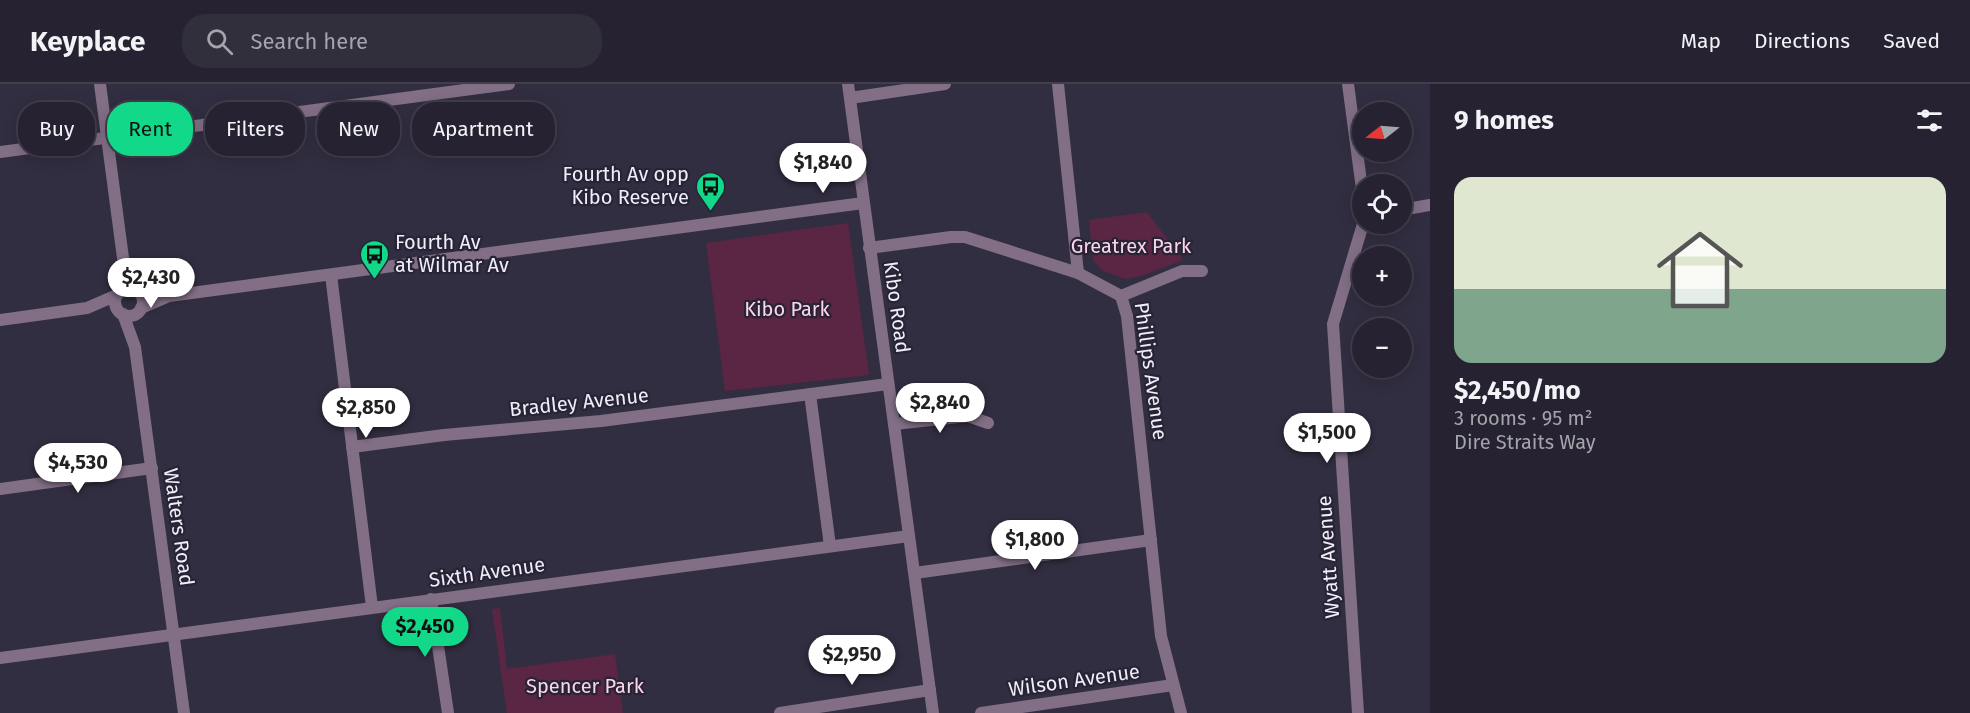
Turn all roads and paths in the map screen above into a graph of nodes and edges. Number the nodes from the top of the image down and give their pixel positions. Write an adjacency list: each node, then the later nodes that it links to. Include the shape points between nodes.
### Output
1 (100, 84): 9 (street)
2 (509, 84): 8 (street)
3 (848, 84): 7 (street, Kibo Road)
4 (945, 84): 7 (street)
5 (1058, 84): 20 (street)
6 (1348, 84): 12 (street)
7 (850, 98): 13 (street, Kibo Road)
8 (193, 126)
9 (107, 138): 10 (street)
10 (0, 152)
11 (109, 156): 18 (street)
12 (1360, 174)
13 (863, 203): 17 (street, Kibo Road); 21 (street)
14 (1430, 205): 15 (street)
15 (1412, 208)
16 (1360, 234): 54 (street, Wyatt Avenue, via 1333,324)
17 (869, 248): 20 (street, Phillips Avenue, via 965,237); 31 (street, Kibo Road)
18 (123, 258): 22 (street); 23 (street)
19 (1202, 272): 24 (street, via 1182,271)
20 (1078, 273): 24 (street, Phillips Avenue)
21 (331, 274): 25 (street); 35 (street)
22 (136, 290): 23 (street, via 126,288); 25 (street); 27 (street, via 142,299)
23 (118, 294): 26 (street); 28 (street, via 116,303)
24 (1121, 296): 39 (street, Phillips Avenue, via 1127,316)
25 (169, 297): 27 (street)
26 (87, 308): 28 (street); 29 (street)
27 (140, 310): 28 (street, via 131,316); 30 (street, Walters Road)
28 (121, 313): 30 (street, Walters Road)
29 (0, 320)
30 (135, 347): 36 (street, Walters Road)
31 (888, 384): 32 (street, Bradley Avenue); 34 (street, Kibo Road)
32 (810, 394): 35 (street, Bradley Avenue); 40 (street)
33 (987, 423): 34 (street, via 968,416)
34 (894, 424): 38 (street, Kibo Road)
35 (352, 447): 43 (street)
36 (152, 468): 37 (street); 44 (street, Walters Road)
37 (0, 489)
38 (909, 536): 40 (street, Sixth Avenue); 41 (street, Kibo Road)
39 (1151, 540): 41 (street); 46 (street, Phillips Avenue, via 1161,636)
40 (830, 546): 42 (street, Sixth Avenue)
41 (915, 573): 47 (street, Kibo Road)
42 (431, 599): 43 (street, Sixth Avenue); 49 (street)
43 (372, 608): 44 (street, Sixth Avenue)
44 (174, 634): 45 (street, Sixth Avenue); 48 (street, Walters Road)
45 (0, 658)
46 (1173, 685): 52 (street, Wilson Avenue); 53 (street, Phillips Avenue)
47 (930, 690): 50 (street); 51 (street, Kibo Road)
48 (184, 713)
49 (448, 713)
50 (780, 713)
51 (933, 713)
52 (981, 713)
53 (1181, 713)
54 (1358, 713)

